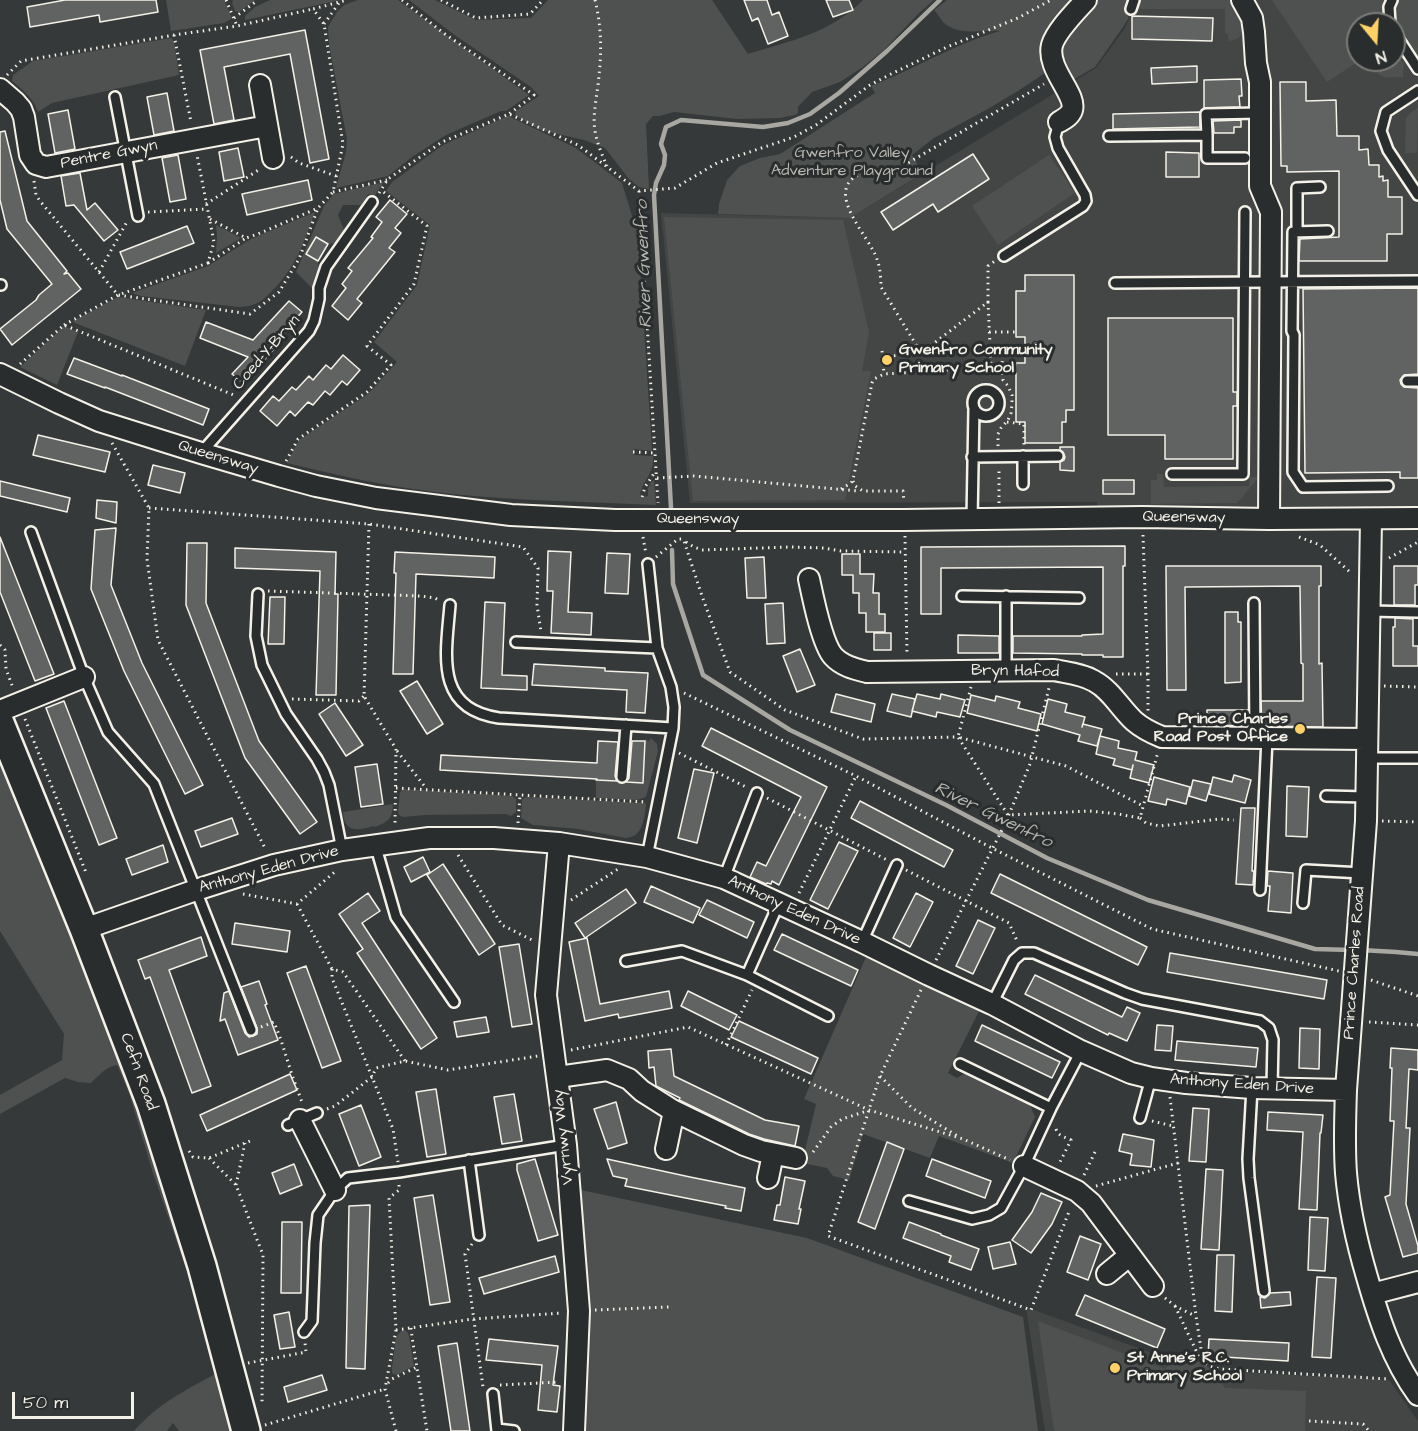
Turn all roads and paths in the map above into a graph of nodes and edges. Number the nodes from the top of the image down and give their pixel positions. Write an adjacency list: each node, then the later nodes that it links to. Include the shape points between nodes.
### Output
1 (226, 0): 13 (path)
2 (230, 0): 13 (path)
3 (258, 0): 15 (path)
4 (347, 0): 12 (path)
5 (402, 0): 28 (path, via 442,33 534,95)
6 (441, 0): 7 (path, via 476,18 530,14)
7 (543, 0)
8 (595, 0): 38 (path, via 600,71 595,130)
9 (1051, 0): 43 (path, via 870,85 794,137 717,163 675,188)
10 (1086, 0): 21 (street, via 1052,45)
11 (1242, 0): 27 (street, via 1252,18)
12 (339, 3): 14 (path); 16 (path)
13 (229, 7): 15 (path)
14 (313, 9): 16 (path); 17 (path)
15 (234, 18): 17 (path)
16 (324, 24): 39 (path, via 343,144)
17 (237, 26): 18 (path)
18 (174, 35): 22 (path, via 21,62); 33 (path)
19 (1406, 50): 20 (lane)
20 (1418, 69)
21 (1059, 76): 29 (street, via 1073,109); 70 (path, via 915,159 894,169 861,173 846,187 849,209 877,258 881,287)
22 (0, 81)
23 (260, 85): 30 (street)
24 (0, 89): 37 (street, Pentre Gwyn, via 21,109 30,155)
25 (1418, 91): 45 (lane, via 1386,112 1381,131 1388,150)
26 (115, 96): 34 (lane)
27 (1260, 113): 31 (lane, via 1206,114); 61 (street, via 1260,186 1271,212)
28 (509, 114): 38 (path, via 578,145); 40 (path, via 442,142)
29 (1059, 122): 56 (lane, via 1055,137 1058,148 1086,201)
30 (267, 126): 33 (street, Pentre Gwyn); 35 (street)
31 (1207, 135): 32 (lane); 36 (lane, via 1207,158)
32 (1109, 136)
33 (194, 139): 34 (street, Pentre Gwyn); 47 (path)
34 (126, 152): 37 (street, Pentre Gwyn, via 46,167); 51 (lane)
35 (273, 158): 39 (path, via 288,155); 47 (path, via 260,159 261,168)
36 (1245, 158)
37 (36, 164): 58 (path, via 36,195)
38 (607, 166): 43 (path)
39 (336, 176): 44 (path)
40 (388, 179): 42 (path); 44 (path)
41 (1320, 187): 54 (lane, via 1298,188)
42 (381, 190): 46 (path); 96 (path, via 427,226 414,284 367,346 391,365 368,392 298,439)
43 (639, 191): 89 (path)
44 (333, 192): 48 (path)
45 (1418, 195)
46 (372, 202): 79 (lane, Coed-Y-Bryn, via 326,267 309,331)
47 (206, 204): 49 (path)
48 (318, 208): 55 (path); 64 (path, via 299,259 279,292 250,314)
49 (207, 209): 51 (path); 52 (path)
50 (1245, 212): 60 (lane)
51 (138, 214): 58 (path, via 127,220)
52 (208, 219): 55 (path); 57 (path, via 214,242)
53 (1328, 231): 54 (lane)
54 (1297, 232): 62 (lane, via 1293,232)
55 (246, 238): 57 (path)
56 (1004, 256): 65 (path, via 988,266)
57 (208, 263): 64 (path)
58 (99, 273): 64 (path)
59 (1418, 281): 62 (lane)
60 (1244, 282): 61 (lane); 63 (lane); 95 (lane, via 1243,474)
61 (1270, 282): 62 (lane); 108 (street)
62 (1292, 282): 100 (lane, via 1293,472 1303,487)
63 (1115, 283)
64 (118, 295): 66 (path)
65 (988, 302): 67 (path); 70 (path)
66 (64, 325): 76 (path); 79 (path)
67 (989, 332): 68 (path); 73 (path)
68 (1016, 332)
69 (882, 351): 71 (path)
70 (921, 353): 71 (path)
71 (882, 357): 75 (path)
72 (1002, 361): 74 (path)
73 (991, 367): 74 (path); 75 (path)
74 (1002, 367): 83 (path, via 1003,380 1012,395)
75 (884, 374): 98 (path, via 872,383)
76 (3, 375): 82 (street, Queensway)
77 (1407, 381): 78 (lane)
78 (1418, 381)
79 (246, 400): 88 (lane, Coed-Y-Bryn)
80 (974, 408): 81 (lane); 81 (lane, via 978,393 993,392 999,399 998,408); 84 (lane)
81 (988, 416): 84 (lane)
82 (99, 421): 88 (street, Queensway); 104 (path)
83 (1006, 422): 85 (path, via 998,434 998,445); 86 (path, via 1024,424 1024,445)
84 (973, 430): 92 (lane)
85 (1007, 445)
86 (1016, 445)
87 (633, 452): 89 (path)
88 (201, 453): 96 (street, Queensway)
89 (655, 453): 94 (path)
90 (1023, 456): 91 (lane); 93 (lane); 99 (lane)
91 (1058, 456)
92 (972, 457): 93 (lane); 112 (lane)
93 (999, 457): 107 (path)
94 (656, 471): 97 (path); 103 (path)
95 (1172, 474)
96 (279, 476): 110 (street, Queensway, via 376,498 448,508 511,515)
97 (657, 478): 101 (path, via 689,476); 110 (path)
98 (853, 480): 101 (path); 102 (path)
99 (1023, 484)
100 (1388, 486)
101 (841, 489): 102 (path)
102 (863, 491): 111 (path, via 903,491)
103 (642, 497)
104 (149, 508): 113 (path); 184 (path, via 147,559 158,640)
105 (1142, 517): 107 (street, Queensway); 108 (street, Queensway); 153 (path)
106 (1418, 518): 109 (street, Queensway)
107 (999, 519): 112 (street, Queensway)
108 (1269, 519): 109 (street, Queensway)
109 (1371, 519): 124 (street, Prince Charles Road)
110 (659, 520): 111 (street, Queensway)
111 (904, 520): 112 (street, Queensway); 120 (path)
112 (972, 520)
113 (369, 524): 126 (path); 135 (path, via 523,547 538,568 537,605)
114 (30, 532): 142 (lane)
115 (643, 535): 119 (path)
116 (1298, 536): 124 (path, via 1320,545)
117 (684, 541): 120 (path, via 702,550 790,547); 122 (path, via 678,539); 154 (path, via 729,672 785,710 863,739)
118 (1418, 543): 121 (path)
119 (645, 551)
120 (905, 552): 141 (path)
121 (1387, 560)
122 (648, 564): 137 (lane)
123 (808, 579): 141 (street, Bryn Hafod, via 826,645 833,656 867,672)
124 (1369, 589): 132 (street, Prince Charles Road)
125 (258, 594): 126 (path); 147 (lane, via 258,651)
126 (367, 594): 131 (path, via 421,596); 146 (path)
127 (962, 596): 128 (lane)
128 (1006, 597): 129 (lane); 139 (lane)
129 (1079, 598)
130 (1254, 603): 155 (lane)
131 (450, 605): 151 (lane, via 448,675 452,689 471,710 499,718)
132 (1369, 611): 133 (lane); 143 (street, Prince Charles Road)
133 (1418, 612)
134 (516, 642): 135 (lane)
135 (543, 643): 137 (lane)
136 (0, 645): 148 (path)
137 (657, 648): 144 (lane)
138 (976, 670): 139 (street, Bryn Hafod); 141 (street, Bryn Hafod); 154 (path)
139 (1006, 670): 140 (street, Bryn Hafod)
140 (1054, 670): 153 (street, Bryn Hafod, via 1095,681 1135,722); 159 (path)
141 (907, 672)
142 (84, 677): 148 (street); 189 (lane, via 108,732 154,784)
143 (1368, 686): 145 (path); 157 (street, Prince Charles Road)
144 (671, 687): 152 (lane); 161 (path)
145 (1418, 687)
146 (364, 696): 147 (path, via 359,701); 158 (path)
147 (279, 698): 182 (lane, via 324,772)
148 (19, 704): 149 (street); 187 (path)
149 (0, 711)
150 (0, 723): 196 (street, Cefn Road)
151 (627, 725): 152 (lane); 162 (lane)
152 (673, 728): 156 (lane)
153 (1155, 734): 155 (street); 170 (path)
154 (958, 737): 159 (path); 171 (path)
155 (1261, 738): 157 (street); 190 (lane)
156 (669, 748): 165 (path); 169 (lane)
157 (1367, 748): 160 (lane); 168 (street, Prince Charles Road)
158 (396, 749): 163 (path); 164 (path)
159 (1032, 757): 170 (path, via 1066,766); 171 (path)
160 (1418, 758)
161 (856, 776): 176 (path); 201 (path, via 1152,928)
162 (622, 777)
163 (396, 788): 164 (path); 180 (path)
164 (427, 789): 166 (path)
165 (757, 793): 176 (path); 188 (lane)
166 (520, 795): 169 (path); 179 (path)
167 (1326, 796): 168 (lane)
168 (1366, 797): 174 (street, Prince Charles Road)
169 (658, 803): 183 (lane)
170 (1143, 806): 172 (path)
171 (1008, 815): 172 (path, via 1090,811); 178 (path)
172 (1140, 818): 173 (path, via 1160,826)
173 (1234, 820)
174 (1366, 821): 175 (path); 186 (street, Prince Charles Road)
175 (1418, 822)
176 (829, 830): 185 (path); 194 (path)
177 (447, 837): 179 (street, Anthony Eden Drive); 180 (street, Anthony Eden Drive); 198 (path, via 502,925)
178 (998, 838)
179 (517, 840): 181 (street, Anthony Eden Drive)
180 (385, 843): 182 (street, Anthony Eden Drive); 206 (lane, via 396,917)
181 (559, 843): 183 (street, Anthony Eden Drive); 195 (street, Vyrnwy Way)
182 (342, 850): 184 (street, Anthony Eden Drive); 193 (path, via 342,866)
183 (644, 856): 188 (street, Anthony Eden Drive); 195 (path)
184 (274, 865): 189 (street, Anthony Eden Drive)
185 (897, 865): 197 (lane); 199 (path, via 1009,923)
186 (1362, 873): 192 (lane, via 1306,870); 201 (street, Prince Charles Road)
187 (88, 878)
188 (724, 878): 194 (street, Anthony Eden Drive)
189 (196, 890): 196 (street, Anthony Eden Drive); 211 (lane)
190 (1260, 890)
191 (236, 893): 193 (path)
192 (1303, 903)
193 (297, 904): 202 (path)
194 (785, 906): 197 (street, Anthony Eden Drive); 203 (lane)
195 (553, 911): 198 (street, Vyrnwy Way)
196 (84, 929): 268 (street, Cefn Road, via 150,1104 202,1266)
197 (861, 942): 207 (street, Anthony Eden Drive)
198 (550, 949): 214 (street, Vyrnwy Way, via 546,994)
199 (1022, 953): 207 (lane, via 1014,960); 222 (lane, via 1034,953 1142,999 1260,1021 1269,1028 1273,1040)
200 (626, 961): 203 (lane, via 681,951)
201 (1355, 968): 205 (path); 209 (street, Prince Charles Road)
202 (332, 969): 215 (path, via 343,972); 218 (path, via 332,978)
203 (747, 975): 204 (lane)
204 (757, 981): 208 (lane); 212 (path)
205 (1418, 996)
206 (454, 1002)
207 (992, 1004): 213 (street, Anthony Eden Drive)
208 (828, 1016)
209 (1352, 1021): 210 (path); 223 (street, Prince Charles Road)
210 (1418, 1025)
211 (251, 1030): 228 (path, via 274,1022)
212 (726, 1045): 214 (path, via 688,1027); 226 (path)
213 (1081, 1051): 220 (street, Anthony Eden Drive, via 1131,1073); 224 (lane)
214 (554, 1054): 215 (path, via 448,1070); 219 (street, Vyrnwy Way)
215 (405, 1061): 218 (path, via 376,1068)
216 (960, 1064): 224 (lane)
217 (880, 1076): 231 (path, via 912,1107)
218 (372, 1077): 228 (path, via 335,1106); 244 (path, via 393,1129)
219 (558, 1077): 225 (street, via 608,1070 629,1079); 234 (street, Vyrnwy Way)
220 (1160, 1079): 221 (street, Anthony Eden Drive); 227 (lane); 229 (path)
221 (1252, 1088): 222 (street, Anthony Eden Drive); 256 (lane, via 1249,1178)
222 (1272, 1088): 223 (street, Anthony Eden Drive)
223 (1346, 1090): 257 (street, Prince Charles Road, via 1346,1174 1359,1251)
224 (1051, 1108): 243 (lane)
225 (674, 1110): 236 (street); 238 (street, via 744,1145)
226 (869, 1110): 231 (path); 240 (path, via 842,1119 812,1153); 249 (path, via 828,1236 1031,1310)
227 (1140, 1118): 229 (path)
228 (303, 1119): 248 (street)
229 (1173, 1126): 242 (path)
230 (1055, 1127): 246 (path, via 1060,1135 1071,1140)
231 (963, 1139): 243 (path)
232 (250, 1141): 233 (path)
233 (245, 1143): 239 (path); 247 (path)
234 (566, 1145): 241 (lane); 260 (street, Vyrnwy Way)
235 (187, 1147): 239 (path, via 193,1157)
236 (666, 1149)
237 (1095, 1152): 249 (path)
238 (773, 1154): 240 (street); 245 (street)
239 (209, 1158): 247 (path)
240 (796, 1158)
241 (469, 1160): 244 (lane); 251 (lane)
242 (1178, 1163): 249 (path); 261 (path)
243 (1024, 1166): 246 (street); 250 (lane, via 1001,1208 989,1215 972,1219)
244 (399, 1172): 248 (lane, via 348,1178); 264 (path, via 399,1190 389,1198)
245 (768, 1178)
246 (1052, 1179): 249 (street)
247 (236, 1185): 266 (path, via 263,1255)
248 (335, 1190): 265 (lane, via 318,1215 312,1321)
249 (1077, 1191): 252 (street, via 1091,1203)
250 (909, 1201)
251 (479, 1235): 262 (path, via 465,1254)
252 (1130, 1255): 253 (street); 255 (street)
253 (1107, 1274)
254 (1418, 1281): 257 (street)
255 (1153, 1286): 258 (path)
256 (1264, 1290)
257 (1372, 1294): 271 (street, Prince Charles Road, via 1392,1350)
258 (1174, 1306): 261 (path); 267 (path)
259 (670, 1307): 260 (path)
260 (579, 1311): 262 (path); 270 (street, Vyrnwy Way)
261 (1196, 1316): 267 (path)
262 (473, 1319): 263 (path); 273 (path, via 483,1389)
263 (411, 1328): 264 (path); 269 (path)
264 (396, 1330): 272 (path)
265 (304, 1332): 266 (path, via 306,1352)
266 (262, 1361): 268 (path); 274 (path)
267 (1203, 1362): 271 (path, via 1220,1369)
268 (229, 1367): 276 (street, Cefn Road)
269 (417, 1367): 272 (path, via 392,1379); 279 (path)
270 (576, 1381): 273 (path, via 498,1385); 281 (street, Vyrnwy Way)
271 (1413, 1387)
272 (385, 1389): 276 (path); 278 (path)
273 (493, 1394): 277 (lane)
274 (262, 1404)
275 (1309, 1421): 282 (path, via 1363,1424)
276 (246, 1430)
277 (497, 1430): 280 (lane)
278 (396, 1431)
279 (427, 1431)
280 (514, 1431)
281 (574, 1431)
282 (1369, 1431)

